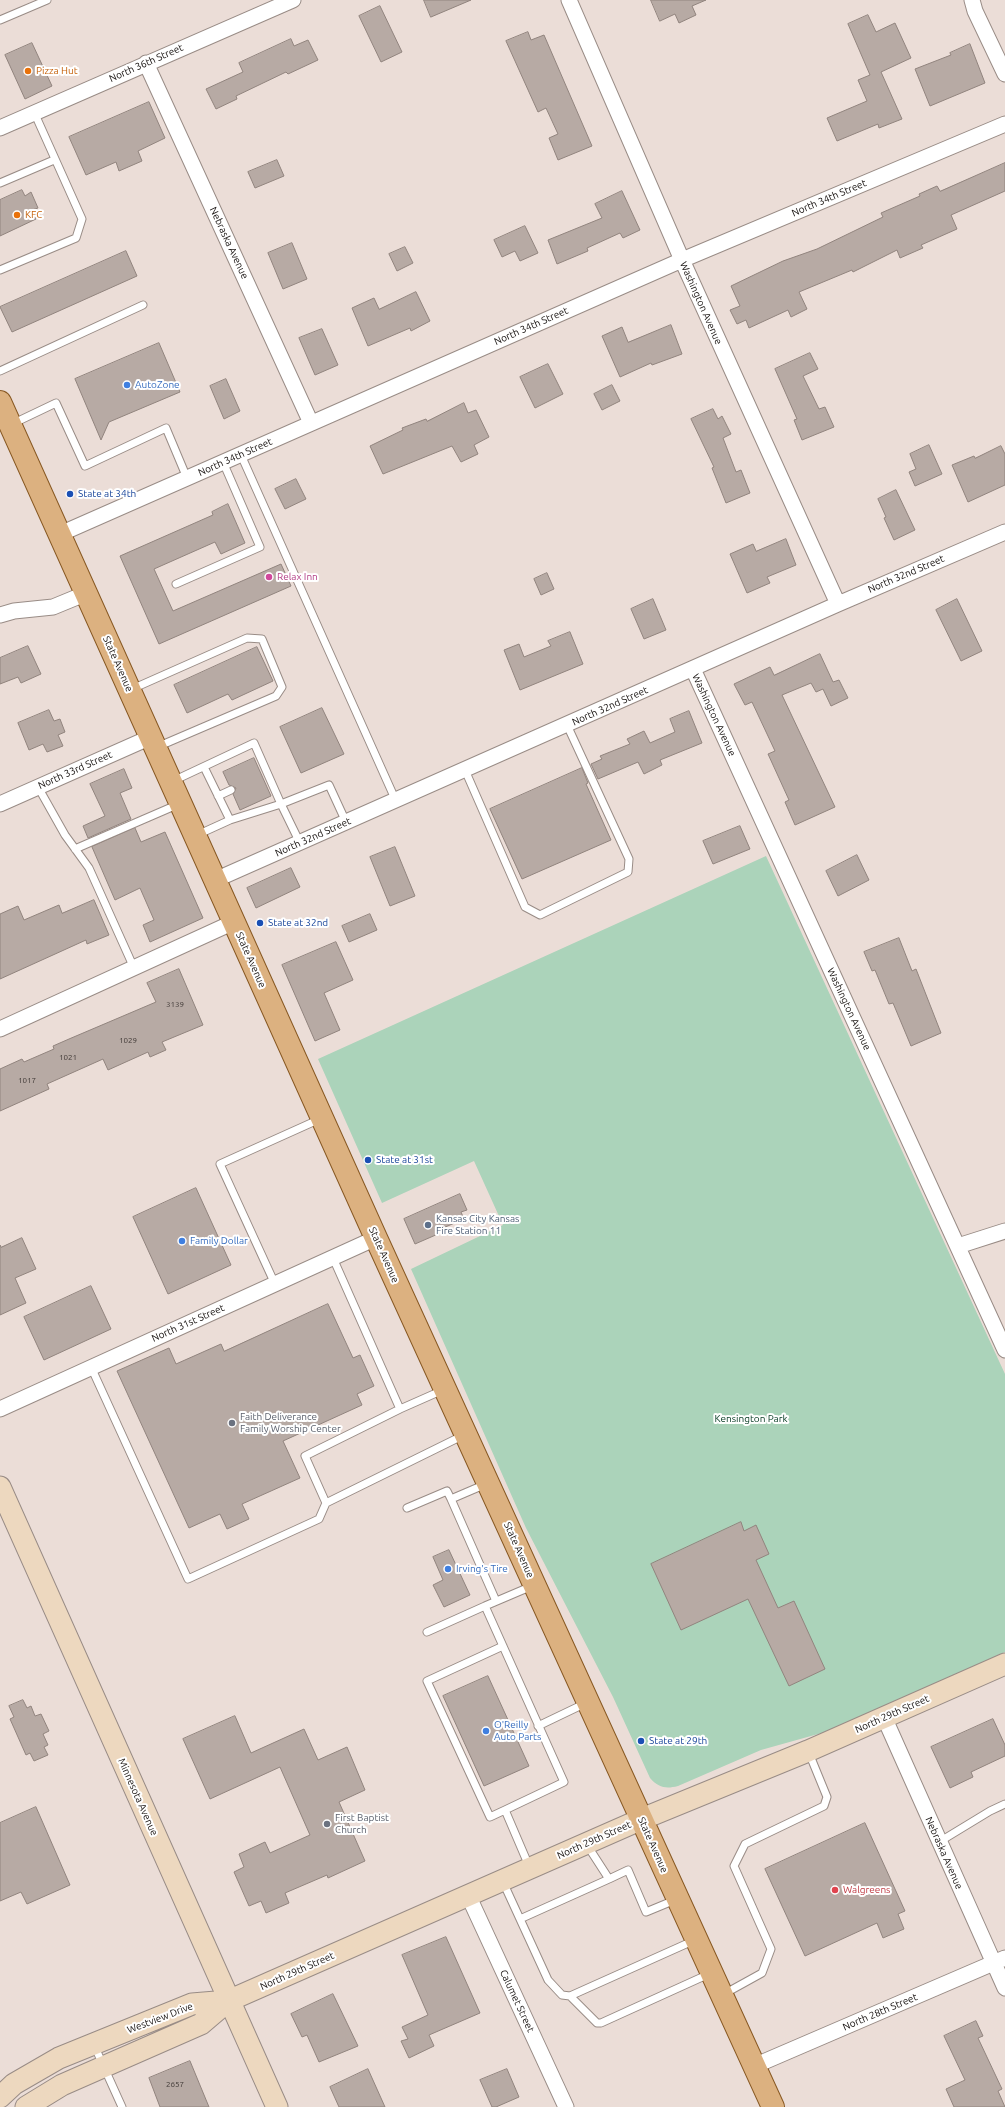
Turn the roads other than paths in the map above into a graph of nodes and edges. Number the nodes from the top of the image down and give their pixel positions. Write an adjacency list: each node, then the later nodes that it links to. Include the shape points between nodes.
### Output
1 (46, 0): 5 (lane)
2 (293, 0): 6 (street, North 36th Street)
3 (570, 0): 13 (street, Washington Avenue)
4 (972, 0): 7 (street)
5 (0, 20)
6 (146, 63): 8 (street, North 36th Street); 18 (street, Nebraska Avenue)
7 (1005, 74)
8 (34, 112): 10 (street, North 36th Street); 11 (lane)
9 (1005, 124): 13 (street, North 34th Street)
10 (0, 128)
11 (54, 160): 12 (lane); 14 (lane, via 82,219 76,238)
12 (0, 183)
13 (682, 260): 18 (street, North 34th Street); 27 (street, Washington Avenue)
14 (0, 270)
15 (143, 305): 16 (lane)
16 (0, 371)
17 (0, 402): 19 (main road, State Avenue)
18 (311, 423): 20 (street, North 34th Street)
19 (10, 424): 22 (lane, via 56,403 84,466 166,428); 24 (main road, State Avenue)
20 (241, 454): 21 (street, North 34th Street); 39 (lane)
21 (222, 462): 22 (street, North 34th Street); 25 (lane, via 260,547)
22 (187, 478): 24 (street, North 34th Street)
23 (1005, 532): 27 (street, North 32nd Street)
24 (60, 534): 26 (main road, State Avenue)
25 (176, 584)
26 (87, 593): 28 (street, via 53,607); 30 (main road, State Avenue)
27 (838, 604): 29 (street, North 32nd Street)
28 (0, 615)
29 (692, 669): 31 (street, North 32nd Street); 55 (street, Washington Avenue)
30 (130, 690): 32 (main road, State Avenue); 32 (lane, via 247,638 262,639 282,687 276,696)
31 (567, 725): 34 (street, North 32nd Street); 34 (lane, via 629,859 628,872 540,916 525,907)
32 (153, 742): 35 (main road, State Avenue); 36 (street, North 33rd Street)
33 (204, 767): 35 (lane); 38 (lane); 42 (lane, via 254,744 265,775)
34 (465, 770): 39 (street, North 32nd Street)
35 (171, 782): 40 (main road, State Avenue)
36 (38, 787): 41 (street, North 33rd Street); 47 (lane)
37 (232, 790): 38 (lane)
38 (218, 796): 43 (lane)
39 (396, 801): 44 (street, North 32nd Street)
40 (181, 803): 45 (main road, State Avenue); 47 (lane)
41 (0, 804)
42 (282, 804): 43 (lane); 44 (lane, via 329,785); 46 (lane)
43 (230, 820): 45 (lane)
44 (346, 822): 46 (street, North 32nd Street)
45 (195, 836): 48 (main road, State Avenue)
46 (300, 843): 48 (street, North 32nd Street)
47 (75, 849): 50 (lane, via 89,868)
48 (215, 880): 49 (main road, State Avenue)
49 (234, 922): 50 (street); 52 (main road, State Avenue)
50 (134, 968): 51 (street)
51 (0, 1029)
52 (323, 1118): 54 (main road, State Avenue); 57 (lane, via 220,1164)
53 (1005, 1231): 55 (street)
54 (376, 1238): 56 (street, North 31st Street); 60 (main road, State Avenue)
55 (958, 1246): 58 (street, Washington Avenue)
56 (333, 1258): 57 (street, North 31st Street); 62 (lane)
57 (275, 1284): 59 (street, North 31st Street)
58 (1005, 1350)
59 (91, 1367): 61 (street, North 31st Street); 67 (lane, via 188,1579 318,1519)
60 (445, 1389): 62 (lane); 63 (main road, State Avenue)
61 (0, 1409)
62 (400, 1409): 67 (lane, via 305,1456)
63 (466, 1434): 64 (main road, State Avenue); 67 (lane)
64 (488, 1482): 66 (lane); 69 (main road, State Avenue)
65 (0, 1487): 96 (main road, Minnesota Avenue)
66 (451, 1499): 68 (lane, via 447,1491); 70 (lane)
67 (326, 1503)
68 (407, 1508)
69 (535, 1585): 70 (lane); 75 (main road, State Avenue)
70 (496, 1601): 71 (lane)
71 (485, 1606): 72 (lane); 73 (lane)
72 (427, 1632)
73 (503, 1646): 77 (lane); 80 (lane, via 427,1681 490,1817)
74 (1005, 1664): 76 (main road, North 29th Street)
75 (588, 1702): 77 (lane); 81 (main road, State Avenue)
76 (884, 1717): 78 (main road, North 29th Street); 82 (street, Nebraska Avenue)
77 (538, 1726): 80 (lane, via 564,1782)
78 (808, 1751): 81 (main road, North 29th Street); 94 (lane, via 827,1797 824,1806 745,1844 734,1866 771,1949 762,1974)
79 (1005, 1804): 82 (lane)
80 (505, 1810): 84 (lane)
81 (642, 1819): 83 (main road, North 29th Street); 88 (main road, State Avenue)
82 (939, 1842): 91 (street, Nebraska Avenue)
83 (586, 1844): 84 (main road, North 29th Street); 85 (lane)
84 (530, 1868): 86 (main road, North 29th Street)
85 (609, 1879): 88 (lane, via 628,1870 646,1912); 89 (lane)
86 (502, 1880): 87 (main road, North 29th Street); 89 (lane)
87 (468, 1896): 96 (main road, North 29th Street); 104 (street, Calumet Street)
88 (678, 1898): 90 (main road, State Avenue)
89 (520, 1919): 95 (lane, via 548,1980 562,1996)
90 (697, 1939): 92 (main road, State Avenue); 95 (lane)
91 (999, 1960): 93 (street, Nebraska Avenue); 98 (street, North 28th Street)
92 (712, 1973): 94 (main road, State Avenue); 95 (lane, via 597,2023)
93 (1005, 1988)
94 (722, 1995): 98 (main road, State Avenue)
95 (570, 1996)
96 (228, 2001): 97 (main road, Westview Drive, via 192,2004); 99 (main road, Westview Drive, via 201,2024); 103 (main road, Minnesota Avenue)
97 (94, 2044): 99 (lane); 100 (main road, Westview Drive, via 59,2058 14,2084)
98 (754, 2066): 105 (main road, State Avenue)
99 (104, 2067): 101 (main road, Westview Drive, via 62,2085); 102 (lane)
100 (0, 2097)
101 (26, 2107)
102 (122, 2107)
103 (276, 2107)
104 (566, 2107)
105 (773, 2107)

